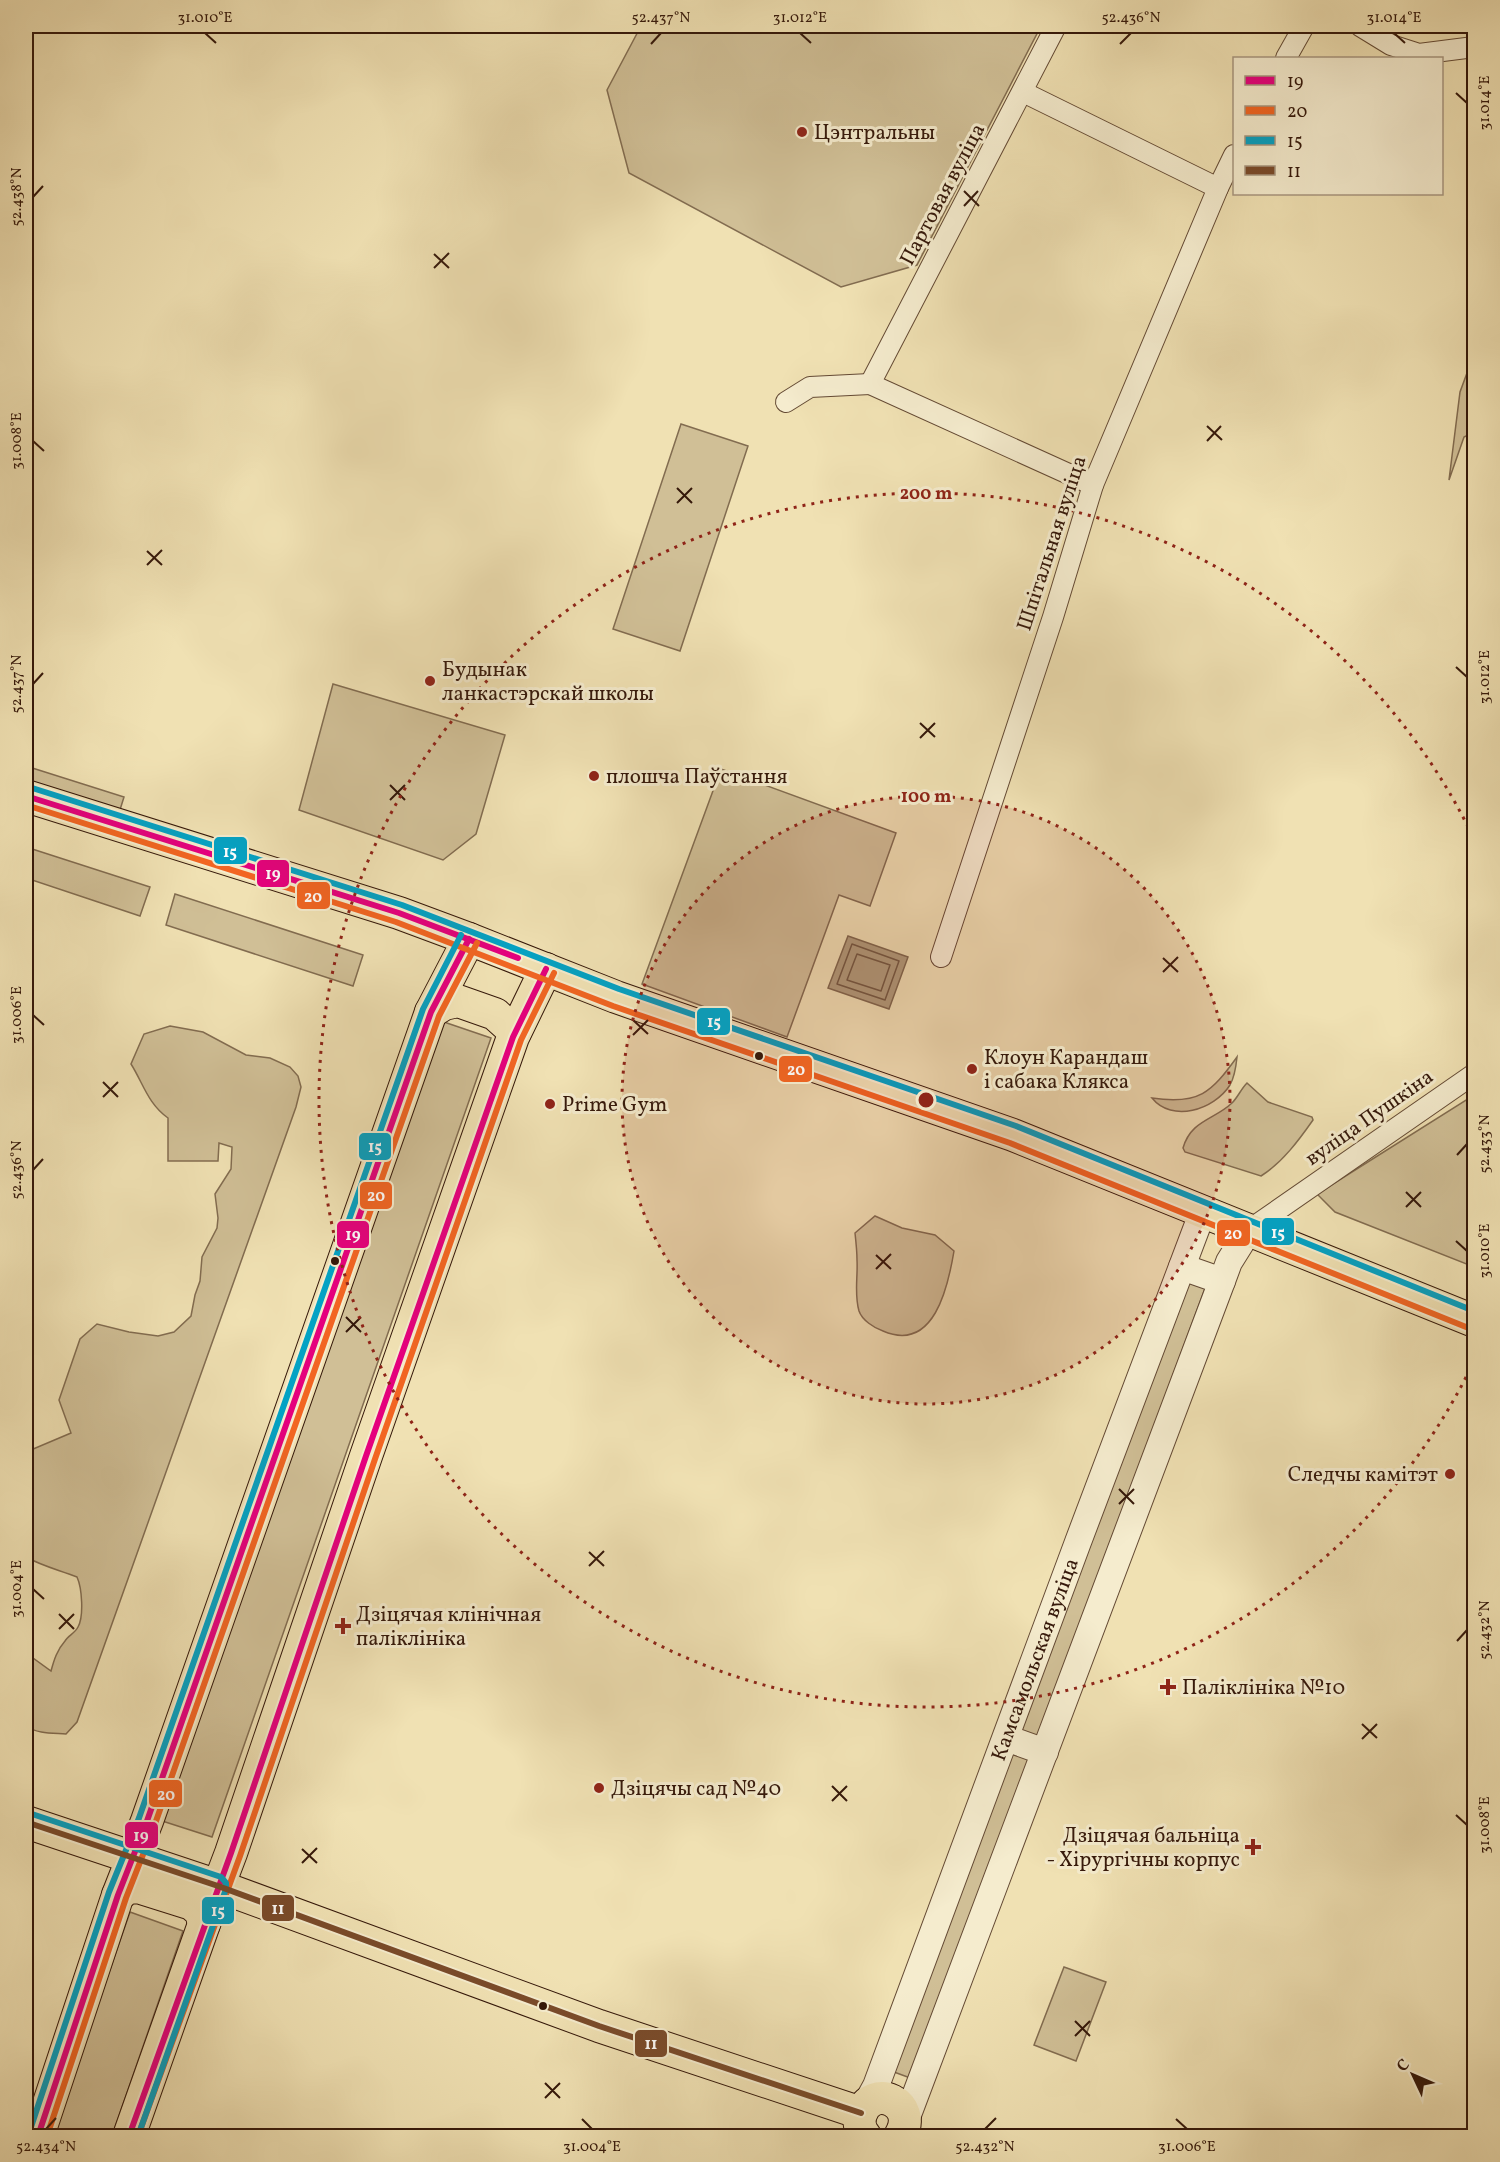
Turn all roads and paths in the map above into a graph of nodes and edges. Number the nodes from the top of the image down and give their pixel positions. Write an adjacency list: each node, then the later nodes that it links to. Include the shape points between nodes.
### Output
1 (1056, 26): 6 (street, Партовая вуліца)
2 (1304, 26): 5 (street)
3 (1360, 26): 4 (street, via 1391,45 1419,54)
4 (1474, 47)
5 (1287, 57)
6 (1023, 92): 8 (street); 9 (street, Партовая вуліца)
7 (1233, 157): 8 (street, Шпітальная вуліца)
8 (1218, 188): 11 (street, Шпітальная вуліца)
9 (870, 384): 10 (street, via 810,387); 11 (street)
10 (786, 402)
11 (1094, 485): 14 (street, Шпітальная вуліца)
12 (26, 796): 13 (main road)
13 (469, 939): 15 (main road); 16 (main road)
14 (940, 957)
15 (546, 969): 17 (main road); 20 (main road, via 1013,1135)
16 (431, 1012): 17 (main road, via 458,1001 495,1014); 27 (main road)
17 (515, 1032): 29 (main road)
18 (1474, 1074): 19 (street, вуліца Пушкіна)
19 (1291, 1200): 20 (street, вуліца Пушкіна, via 1250,1213); 21 (street, вуліца Пушкіна)
20 (1203, 1211): 21 (main road); 22 (street, Камсамольская вуліца)
21 (1249, 1230): 23 (street, Камсамольская вуліца); 24 (main road)
22 (1182, 1267): 23 (street); 25 (street, Камсамольская вуліца)
23 (1222, 1281): 26 (street, Камсамольская вуліца)
24 (1474, 1321)
25 (1006, 1738): 26 (street); 34 (street, Камсамольская вуліца)
26 (1045, 1752): 35 (street, Камсамольская вуліца)
27 (147, 1821): 29 (main road, via 155,1840 166,1848 204,1860 218,1861); 30 (main road)
28 (26, 1822): 30 (main road)
29 (231, 1853): 31 (main road)
30 (132, 1857): 31 (main road); 32 (main road)
31 (218, 1886): 33 (main road); 34 (main road)
32 (118, 1895): 33 (main road, via 138,1887 192,1904 201,1912); 36 (main road)
33 (204, 1924): 37 (main road)
34 (864, 2118): 35 (main road, via 871,2101 886,2098 900,2106)
35 (908, 2131)
36 (38, 2136)
37 (129, 2136)

